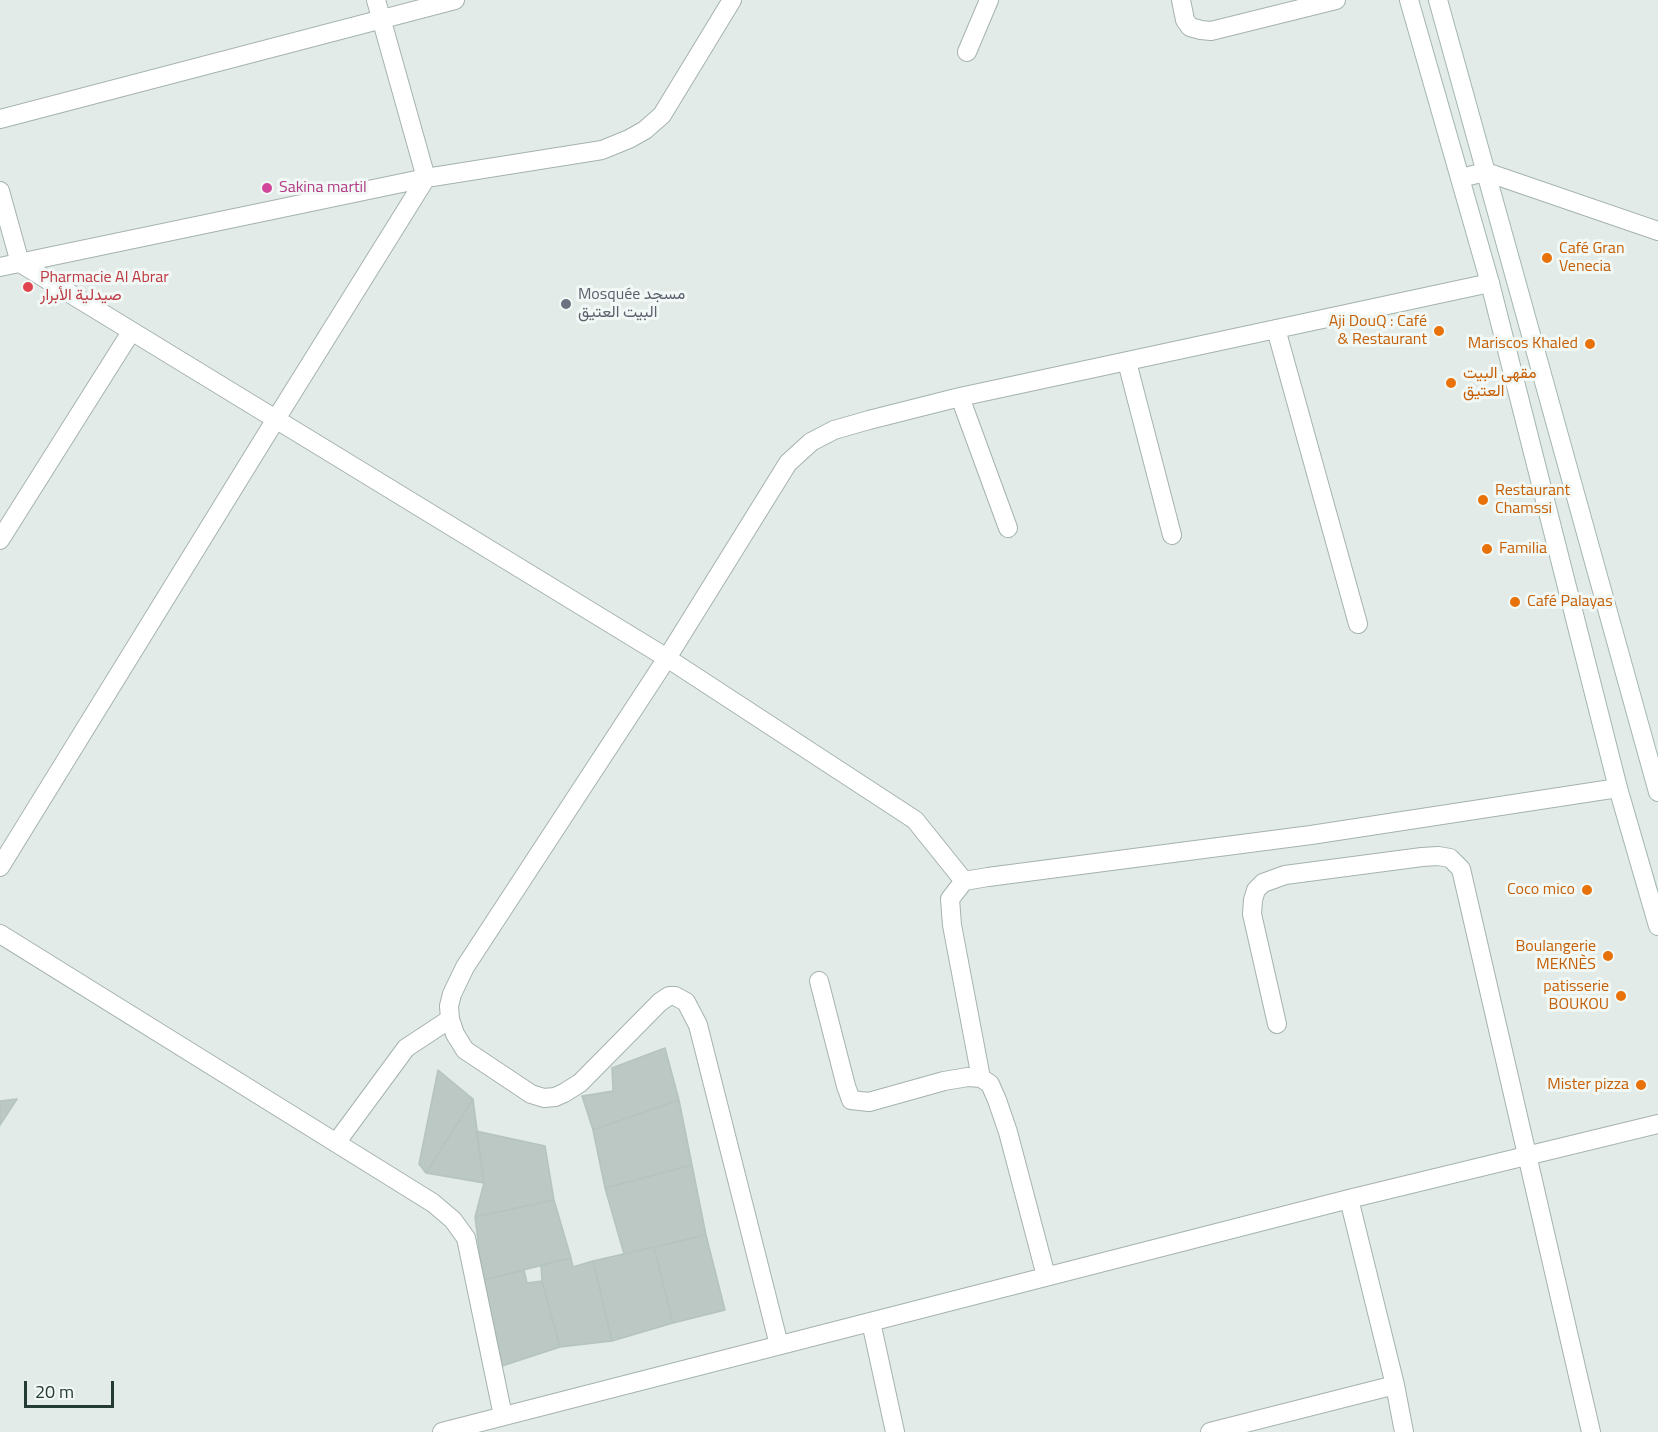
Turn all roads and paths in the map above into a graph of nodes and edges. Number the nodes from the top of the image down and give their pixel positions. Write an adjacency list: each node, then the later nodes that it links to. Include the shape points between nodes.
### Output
1 (376, 0): 9 (street)
2 (455, 0): 9 (street)
3 (732, 0): 13 (street, via 662,115 645,130 602,150)
4 (990, 0): 10 (street)
5 (1182, 0): 6 (street, via 1190,27 1211,31)
6 (1336, 0)
7 (1409, 0): 14 (street)
8 (1438, 0): 12 (street)
9 (382, 20): 11 (street); 13 (street)
10 (967, 52)
11 (0, 119)
12 (1486, 172): 14 (street); 16 (street); 31 (street)
13 (426, 178): 17 (street); 24 (street)
14 (1460, 178): 19 (street)
15 (0, 191): 17 (street)
16 (1658, 231)
17 (20, 263): 18 (street); 21 (street)
18 (0, 267)
19 (1490, 283): 20 (street); 30 (street)
20 (1276, 329): 22 (street); 28 (street)
21 (131, 332): 24 (street); 27 (street)
22 (1127, 362): 23 (street); 26 (street)
23 (960, 397): 25 (street); 29 (street, via 834,430 812,442 788,463)
24 (276, 419): 29 (street); 32 (street)
25 (1008, 528)
26 (1172, 535)
27 (0, 540)
28 (1358, 624)
29 (667, 658): 33 (street, via 915,820); 37 (street, via 465,967 452,994)
30 (1618, 788): 33 (street, via 1311,835); 34 (street)
31 (1658, 792)
32 (0, 867)
33 (964, 881): 39 (street, via 950,899 952,925)
34 (1658, 926)
35 (0, 934): 41 (street)
36 (819, 981): 39 (street, via 851,1100 869,1102 944,1081)
37 (450, 1019): 41 (street, via 406,1048); 46 (street, via 465,1050 531,1094 544,1098 564,1093 580,1083 660,1002 669,996 686,1002 698,1025)
38 (1277, 1024): 42 (street, via 1252,914 1256,890 1263,883 1296,873 1422,857 1450,858 1461,869)
39 (981, 1078): 44 (street, via 990,1084 1008,1132)
40 (1658, 1124): 42 (street)
41 (336, 1143): 48 (street, via 433,1203 466,1238)
42 (1528, 1156): 43 (street); 53 (street)
43 (1348, 1199): 44 (street); 47 (street)
44 (1046, 1276): 45 (street)
45 (871, 1322): 46 (street); 50 (street)
46 (779, 1345): 48 (street)
47 (1395, 1386): 51 (street); 52 (street)
48 (503, 1416): 49 (street)
49 (442, 1432)
50 (895, 1432)
51 (1210, 1432)
52 (1404, 1432)
53 (1591, 1432)

